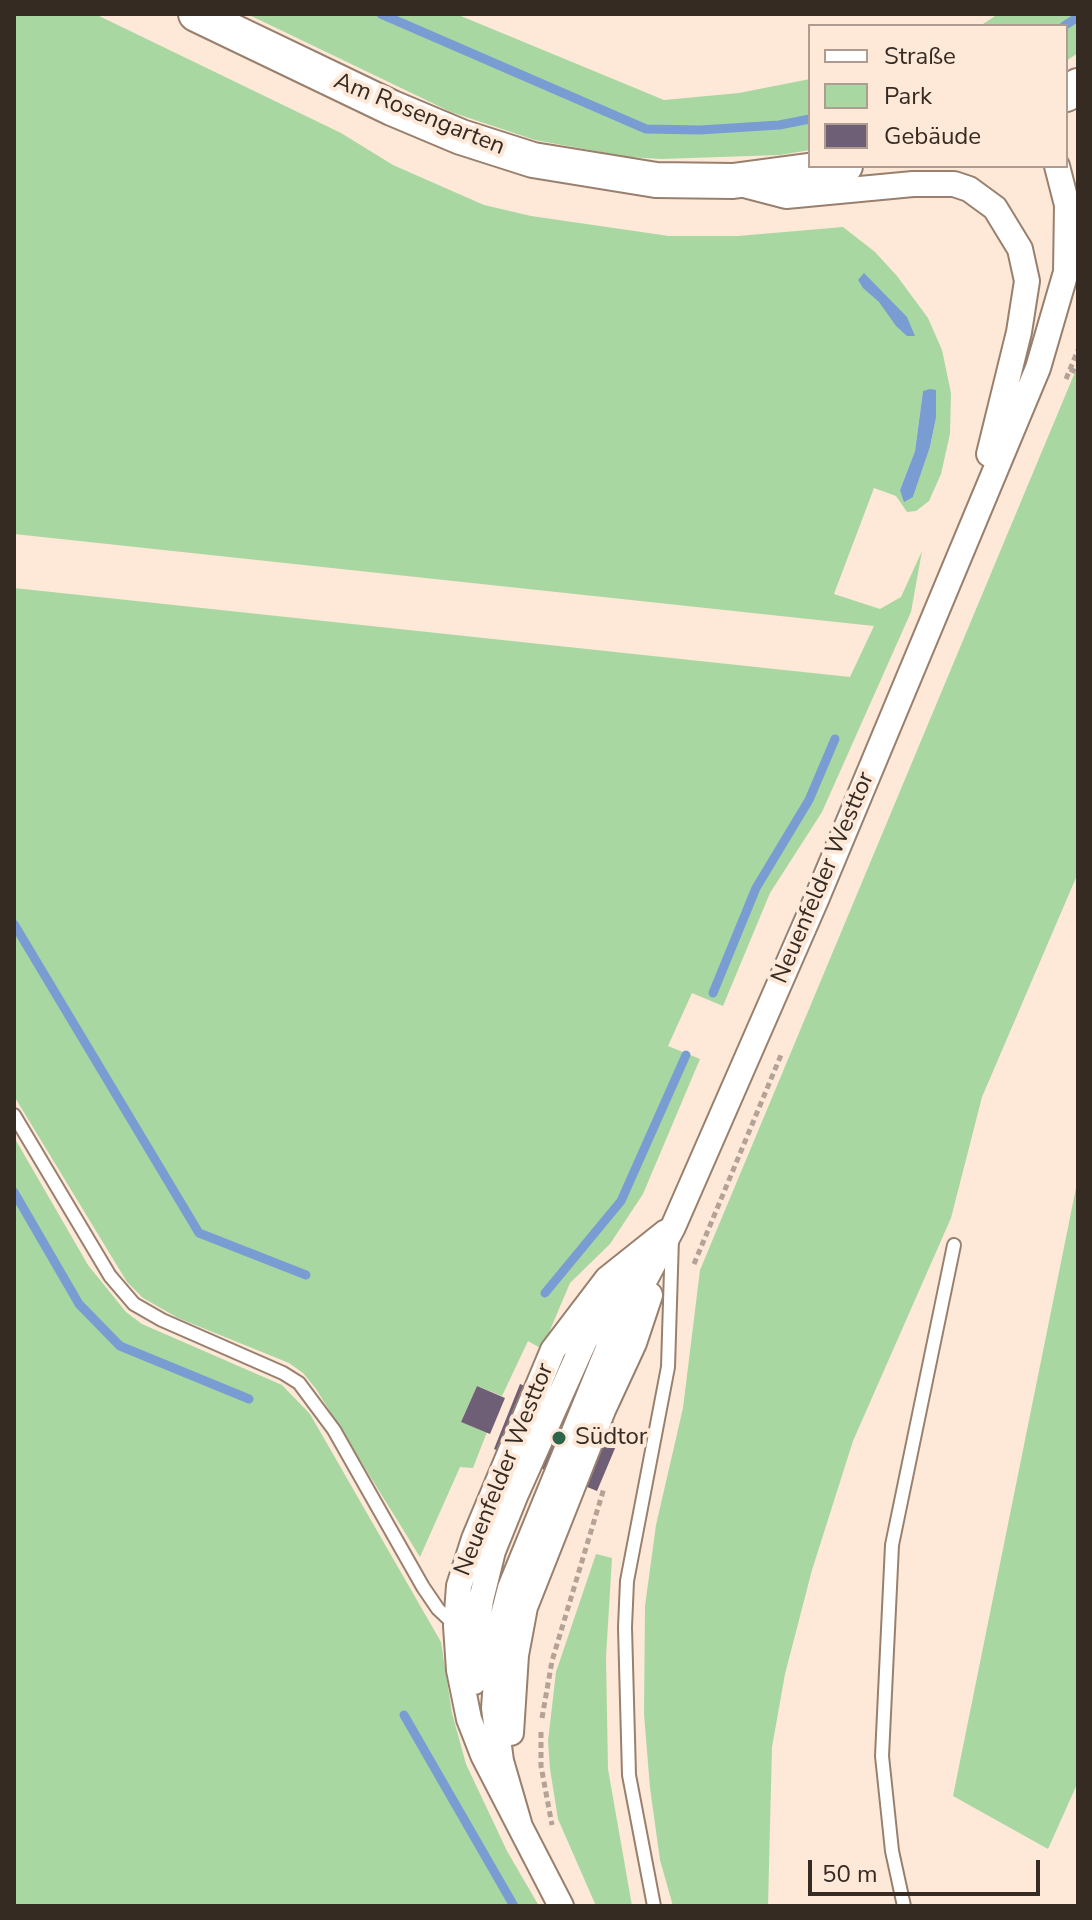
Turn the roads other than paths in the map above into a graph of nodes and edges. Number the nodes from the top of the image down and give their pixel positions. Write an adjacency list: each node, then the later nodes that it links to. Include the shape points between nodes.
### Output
1 (196, 14): 4 (main road, Am Rosengarten, via 392,108 533,160 656,180)
2 (830, 168): 4 (main road, Am Rosengarten)
3 (1058, 168): 5 (street, Neuenfelder Westtor, via 1069,236 1059,306)
4 (733, 181): 5 (street, Neuenfelder Westtor, via 786,196 954,184 995,208 1008,224 1027,281)
5 (971, 527): 7 (street, Neuenfelder Westtor)
6 (14, 1115): 9 (lane, via 110,1276 134,1304 283,1373 315,1402 423,1587)
7 (673, 1227): 9 (street, Neuenfelder Westtor, via 607,1279 553,1350 459,1586); 10 (street, Neuenfelder Westtor, via 607,1351 510,1588); 13 (lane, via 668,1367 630,1567 625,1627 629,1775)
8 (954, 1245): 14 (lane, via 892,1545 882,1756)
9 (466, 1634): 10 (lane); 11 (street, Neuenfelder Westtor, via 459,1670 469,1719)
10 (505, 1668): 11 (street, Neuenfelder Westtor)
11 (519, 1823): 12 (street, Neuenfelder Westtor)
12 (561, 1906)
13 (654, 1906)
14 (904, 1906)

